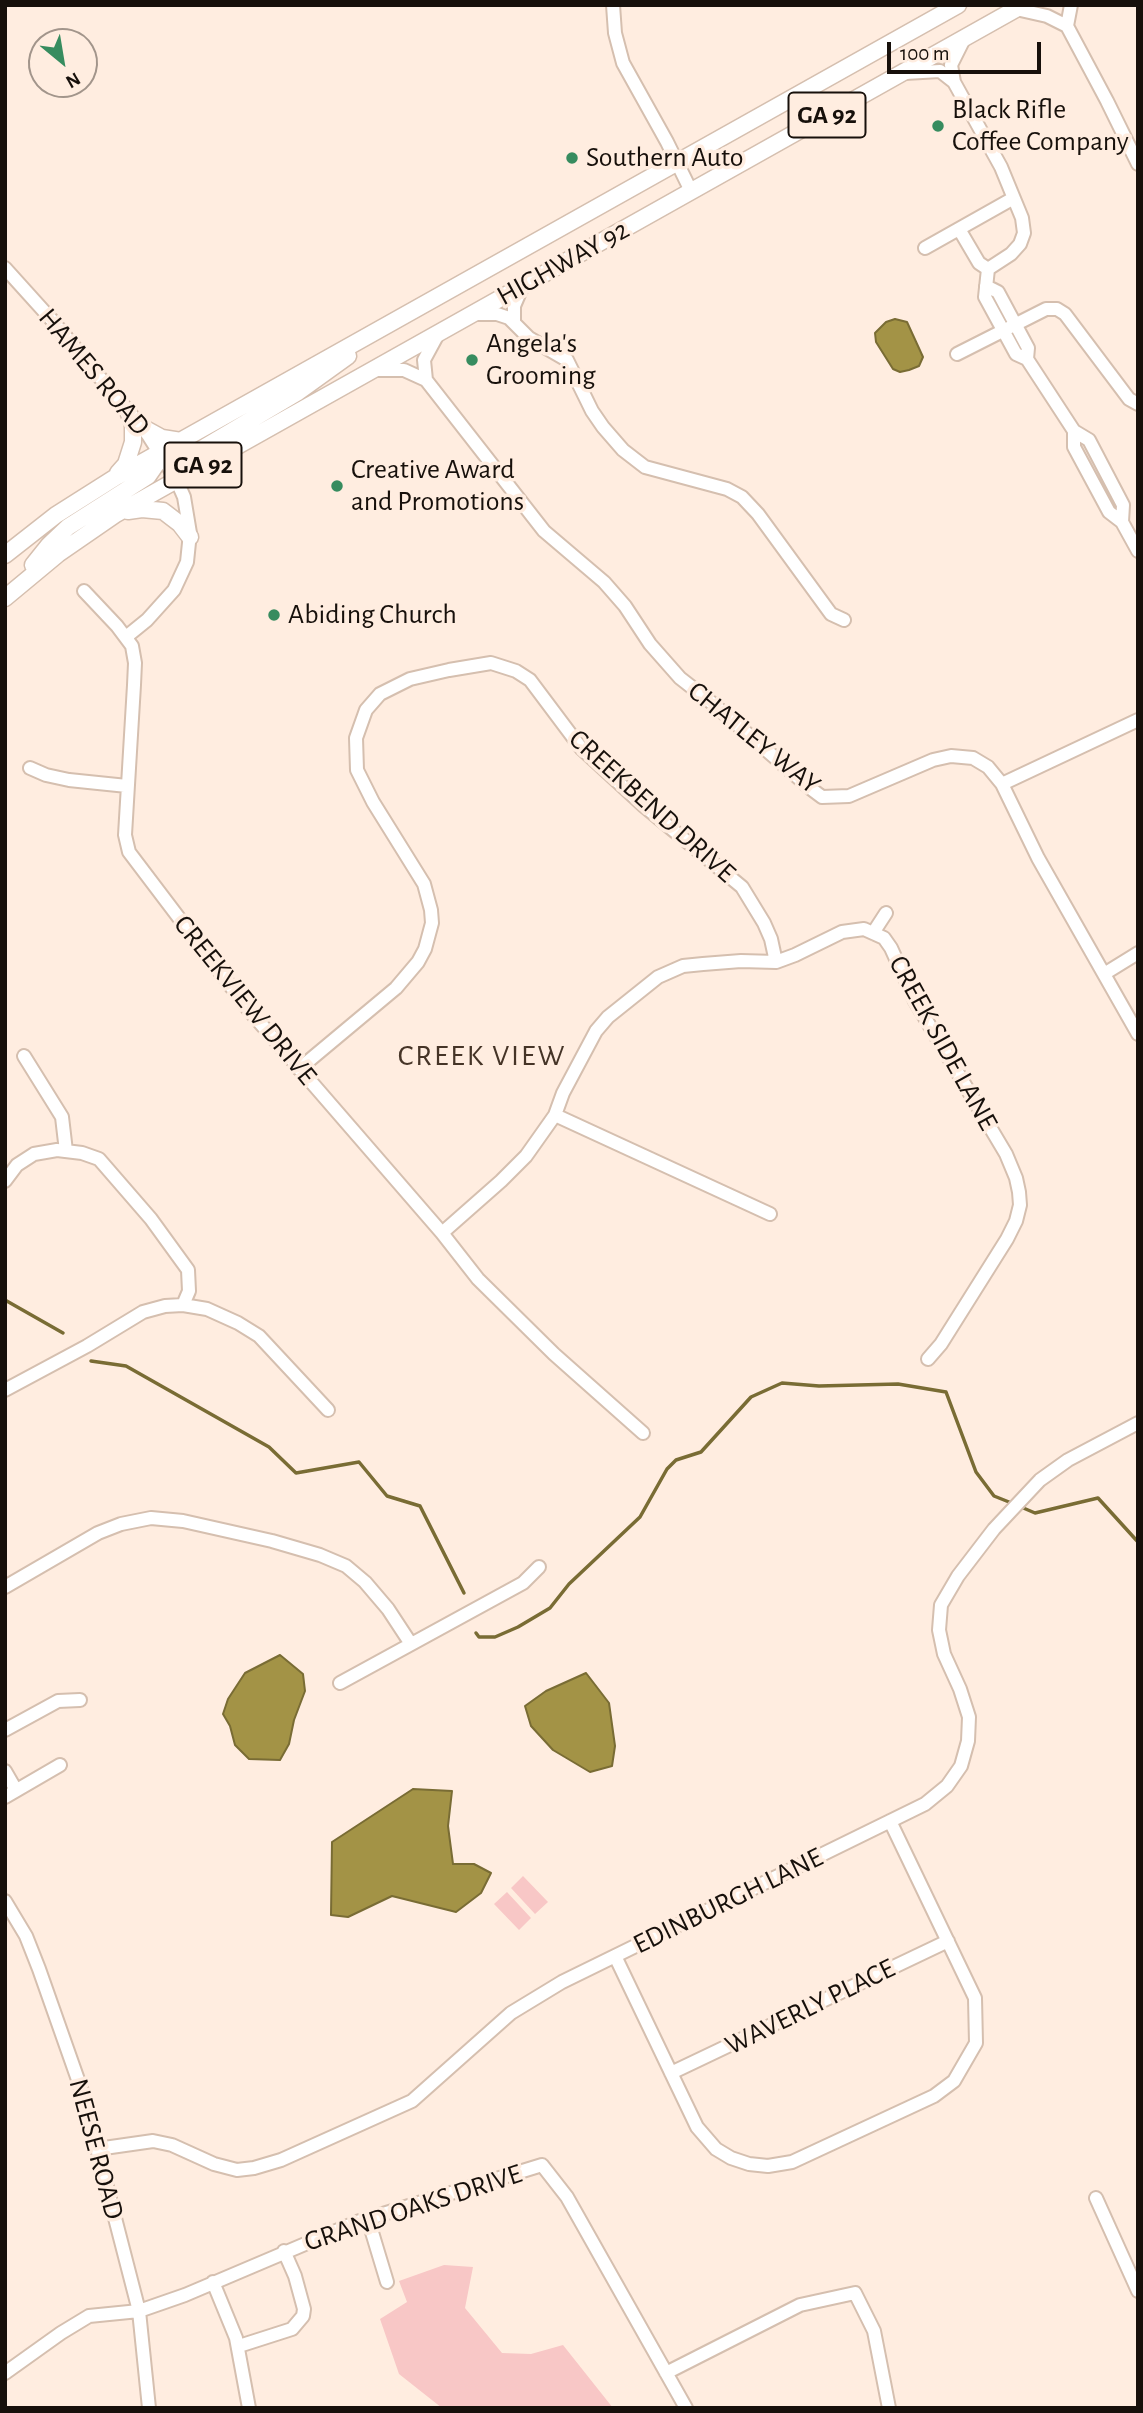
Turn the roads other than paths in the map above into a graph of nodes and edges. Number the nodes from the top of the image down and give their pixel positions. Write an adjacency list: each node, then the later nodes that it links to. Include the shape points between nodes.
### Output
1 (613, 5): 9 (street, via 623,63)
2 (958, 5): 9 (main road, HIGHWAY 92 / GA 92)
3 (1071, 5): 5 (street)
4 (1020, 7): 5 (street); 6 (main road, HIGHWAY 92 / GA 92)
5 (1067, 26): 10 (street)
6 (964, 39): 7 (main road, HIGHWAY 92 / GA 92); 8 (street, via 951,65)
7 (901, 73): 8 (street, via 940,71); 11 (main road, HIGHWAY 92 / GA 92)
8 (954, 82): 12 (street, via 1001,167)
9 (676, 163): 11 (street); 24 (main road, HIGHWAY 92 / GA 92)
10 (1138, 164)
11 (691, 191): 17 (main road, HIGHWAY 92 / GA 92)
12 (1012, 199): 13 (street); 16 (street, via 1024,233 1011,254)
13 (959, 229): 14 (street); 16 (street, via 979,263)
14 (925, 248)
15 (5, 268): 30 (street, HAMES ROAD)
16 (988, 269): 18 (street)
17 (523, 285): 19 (main road, HIGHWAY 92 / GA 92); 20 (street, via 514,306)
18 (986, 286): 21 (street, via 998,292); 23 (street, via 985,297)
19 (472, 314): 20 (street, via 497,314); 22 (main road, HIGHWAY 92 / GA 92)
20 (514, 321): 43 (street, via 530,338 567,360 592,411 623,450 645,467 742,497 831,614)
21 (1014, 324): 23 (street); 26 (street, via 1028,348); 29 (street, via 1046,309 1065,314 1129,399)
22 (442, 331): 27 (main road, HIGHWAY 92 / GA 92); 28 (street, via 424,360)
23 (1002, 331): 25 (street); 26 (street, via 1016,354)
24 (370, 335): 32 (main road, HIGHWAY 92 / GA 92); 35 (main road, via 307,386 195,453)
25 (957, 354)
26 (1027, 359): 38 (street, via 1074,431 1074,447 1109,512 1122,522)
27 (371, 371): 28 (street, via 404,370); 35 (main road, HIGHWAY 92 / GA 92)
28 (426, 380): 47 (street, CHATLEY WAY, via 544,531 604,582 680,678 822,797 849,796 951,756 981,762)
29 (1138, 404)
30 (128, 411): 31 (street, HAMES ROAD); 34 (main road, via 134,442)
31 (140, 425): 32 (main road, via 154,435); 33 (street, HAMES ROAD)
32 (181, 440): 33 (main road, HIGHWAY 92 / GA 92)
33 (160, 452): 34 (main road, HIGHWAY 92 / GA 92); 35 (street, HAMES ROAD); 40 (main road, via 155,468 144,479 59,534)
34 (116, 477): 39 (main road, HIGHWAY 92 / GA 92)
35 (176, 479): 36 (main road, HIGHWAY 92 / GA 92); 37 (street, via 187,509)
36 (116, 514): 37 (main road, via 163,511); 40 (main road, HIGHWAY 92 / GA 92)
37 (190, 537): 44 (street, via 187,562 174,590)
38 (1138, 551)
39 (5, 555)
40 (23, 582): 42 (main road, HIGHWAY 92 / GA 92)
41 (84, 591): 44 (street)
42 (5, 598)
43 (844, 621)
44 (126, 637): 48 (street, CREEKVIEW DRIVE, via 135,663)
45 (1138, 720): 47 (street)
46 (30, 768): 48 (street, via 69,780)
47 (1003, 784): 53 (street, CHATLEY WAY, via 1038,858)
48 (127, 786): 56 (street, CREEKVIEW DRIVE, via 129,852)
49 (886, 913): 50 (street)
50 (873, 933): 52 (street, CREEK SIDE LANE, via 864,929 842,932); 63 (street, CREEK SIDE LANE, via 891,948 915,1001 1006,1154 1019,1192 1016,1221 1007,1239)
51 (1138, 953): 53 (street)
52 (776, 962): 56 (street, CREEKBEND DRIVE, via 767,931 742,887 580,748 530,680 491,663 410,678 380,694 366,710 356,747 358,770 373,802 424,884 431,910 429,937 418,962 396,988); 57 (street, CREEK SIDE LANE, via 703,964 658,977 596,1031)
53 (1104, 974): 54 (street, CHATLEY WAY)
54 (1138, 1034)
55 (24, 1056): 58 (street, via 62,1117)
56 (299, 1069): 61 (street, CREEKVIEW DRIVE)
57 (555, 1115): 60 (street); 61 (street, CREEK SIDE LANE, via 526,1156)
58 (66, 1151): 59 (street, via 34,1154 17,1165); 62 (street, via 99,1159 151,1219 188,1270)
59 (5, 1181)
60 (770, 1214)
61 (442, 1233): 67 (street, CREEKVIEW DRIVE, via 497,1299)
62 (183, 1305): 64 (street, via 143,1312); 65 (street, via 207,1309 259,1336)
63 (928, 1359)
64 (5, 1390)
65 (328, 1410)
66 (1138, 1423): 77 (street, EDINBURGH LANE, via 1040,1480 958,1576 941,1605 939,1630 969,1717 968,1741 961,1766 947,1786 925,1804)
67 (643, 1433)
68 (539, 1567): 70 (street, via 523,1583)
69 (5, 1587): 70 (street, via 121,1524 151,1518 183,1521 272,1541 346,1566 388,1609)
70 (411, 1644): 71 (street)
71 (340, 1683)
72 (80, 1700): 73 (street, via 58,1701)
73 (5, 1730)
74 (60, 1765): 76 (street)
75 (5, 1771): 76 (street)
76 (11, 1794)
77 (890, 1821): 79 (street); 80 (street, EDINBURGH LANE)
78 (5, 1901): 82 (street, NEESE ROAD, via 26,1936 48,1993)
79 (948, 1941): 81 (street, WAVERLY PLACE); 81 (street, via 975,1998 976,2043 954,2081 934,2096 792,2162 768,2166 749,2164 716,2149 697,2127)
80 (615, 1956): 81 (street); 82 (street, EDINBURGH LANE, via 511,2013 412,2101 281,2160 237,2170 153,2141)
81 (671, 2073)
82 (97, 2148): 89 (street, NEESE ROAD)
83 (1096, 2198): 88 (street)
84 (368, 2219): 85 (street, GRAND OAKS DRIVE); 87 (street); 92 (street, GRAND OAKS DRIVE, via 542,2165 567,2197)
85 (284, 2251): 86 (street, GRAND OAKS DRIVE); 90 (street, via 295,2276 303,2316 292,2329)
86 (213, 2282): 89 (street, GRAND OAKS DRIVE); 90 (street)
87 (387, 2282)
88 (1138, 2291)
89 (139, 2311): 91 (street, GRAND OAKS DRIVE, via 82,2319); 93 (street, NEESE ROAD)
90 (239, 2346): 94 (street)
91 (5, 2373)
92 (666, 2373): 95 (street, GRAND OAKS DRIVE); 96 (street, via 800,2305 855,2293 874,2332)
93 (149, 2408)
94 (249, 2408)
95 (685, 2408)
96 (889, 2408)

